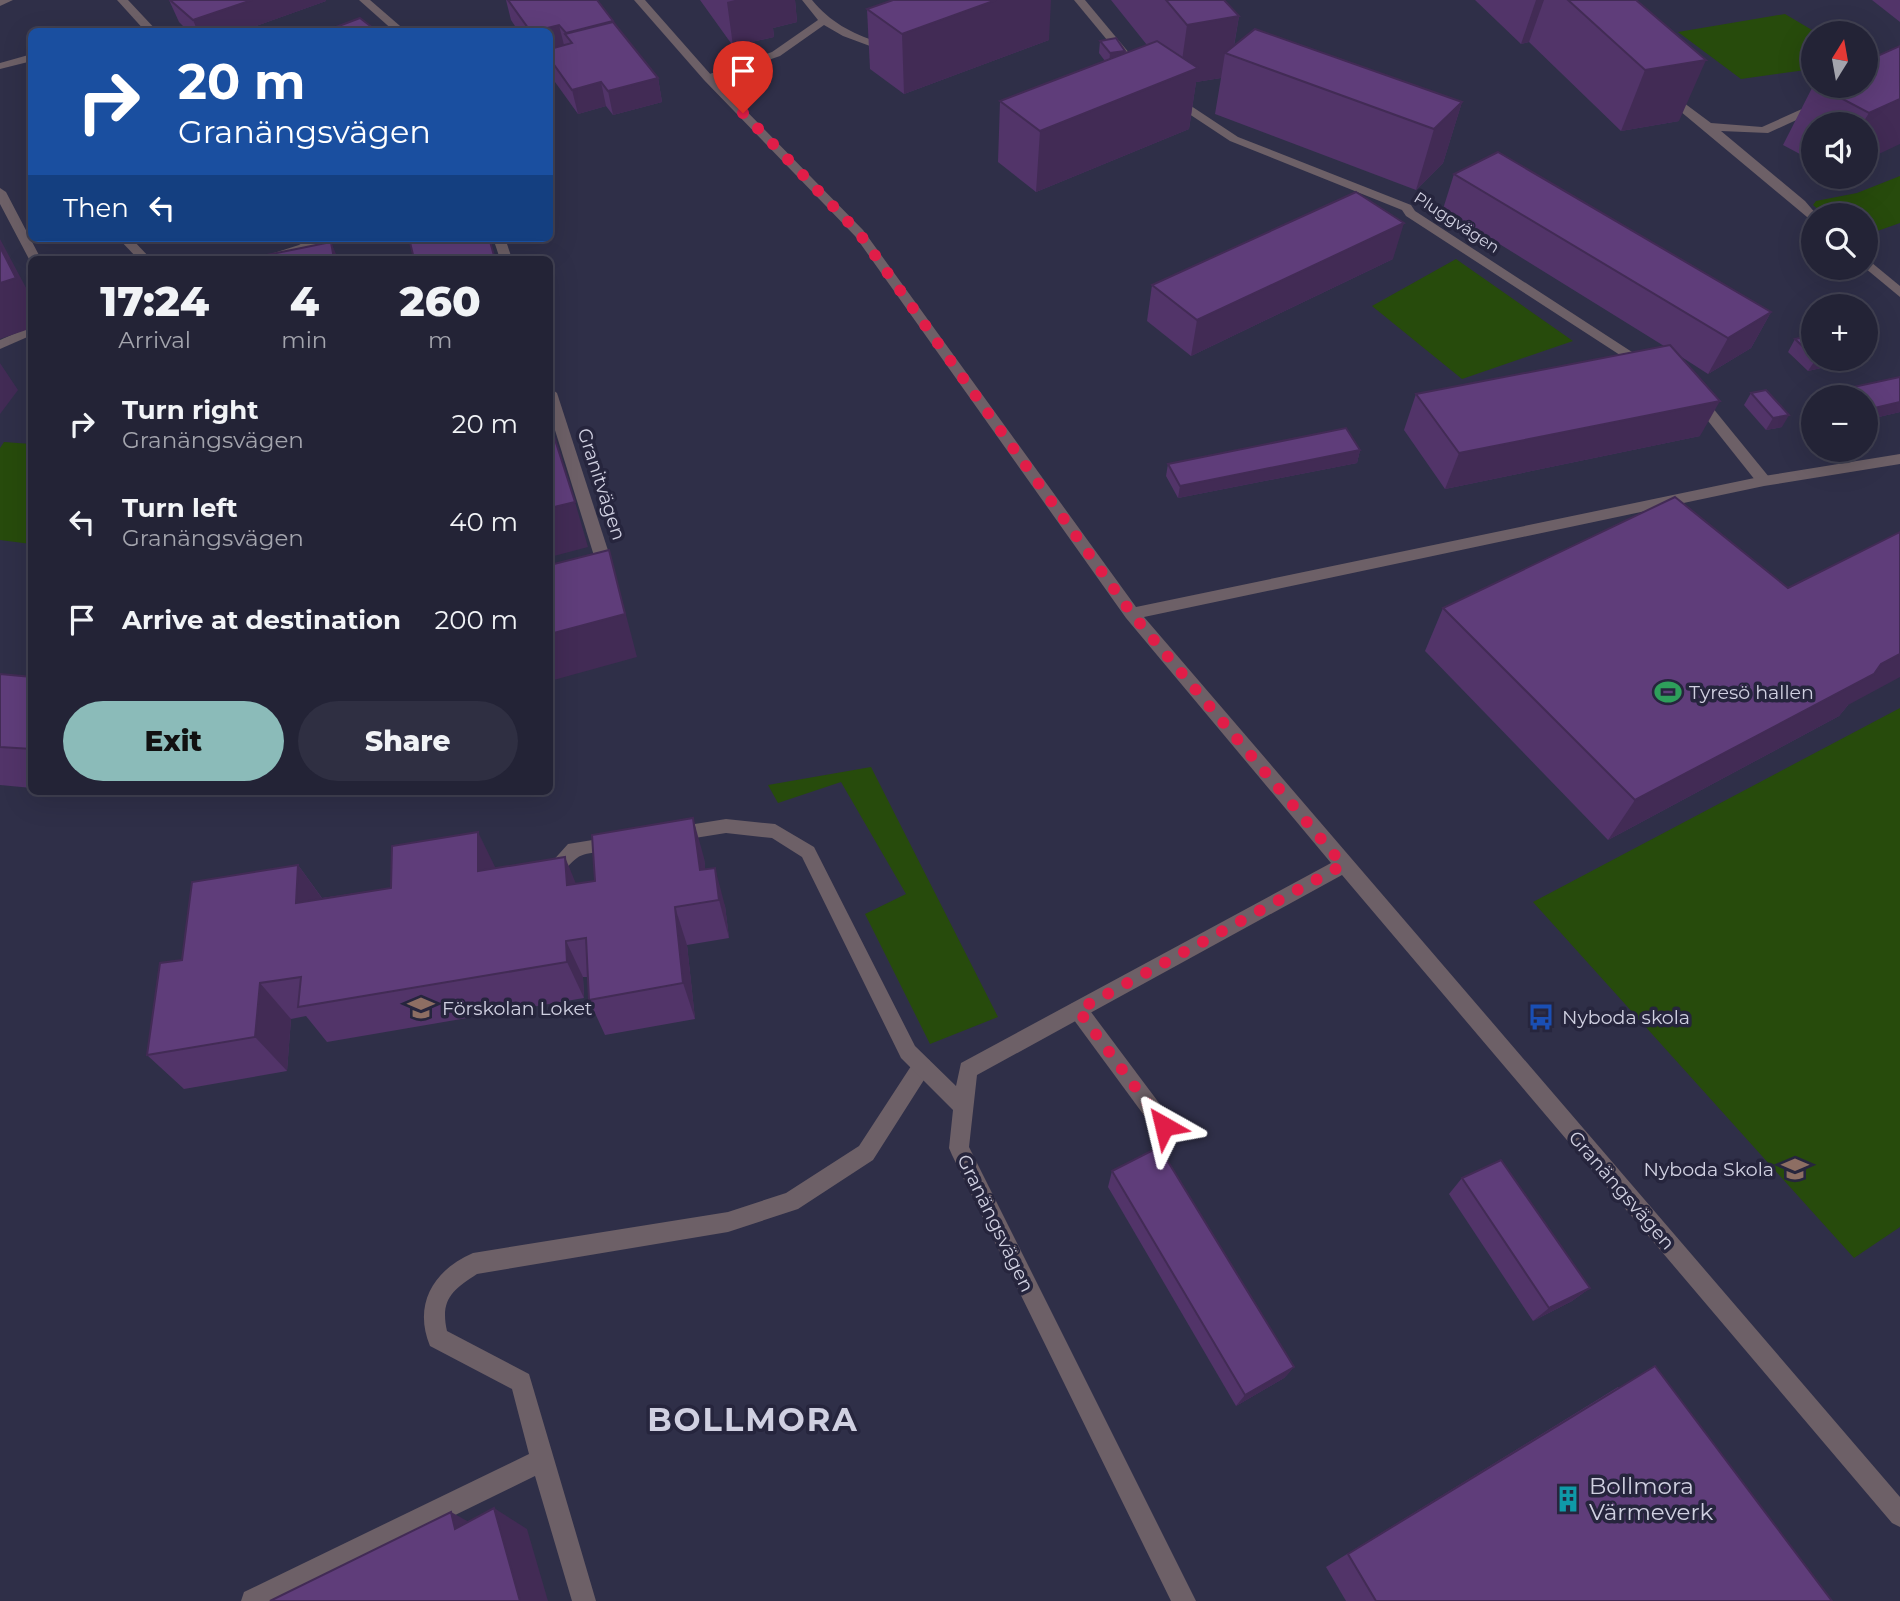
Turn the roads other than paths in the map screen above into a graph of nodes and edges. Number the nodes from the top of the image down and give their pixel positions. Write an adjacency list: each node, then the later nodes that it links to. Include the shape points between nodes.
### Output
1 (8, 0): 7 (street)
2 (122, 0): 9 (street)
3 (364, 0): 10 (street)
4 (639, 0): 15 (street, Granängsvägen)
5 (807, 0): 8 (street)
6 (1079, 0): 14 (street)
7 (0, 3)
8 (823, 21): 11 (street, via 878,46); 15 (street, via 776,54)
9 (149, 28)
10 (397, 28)
11 (904, 37)
12 (28, 58): 13 (street)
13 (0, 66)
14 (1139, 71)
15 (708, 78): 37 (street, Granängsvägen, via 859,233)
16 (1654, 86): 19 (street)
17 (1158, 89): 31 (street, Pluggvägen, via 1234,139 1407,208)
18 (1835, 98): 19 (street, via 1764,131)
19 (1708, 126): 21 (street)
20 (0, 192): 24 (street)
21 (1801, 204)
22 (128, 242): 25 (street)
23 (312, 242): 26 (street)
24 (33, 256)
25 (142, 256)
26 (272, 256)
27 (1878, 273): 28 (street)
28 (1900, 293)
29 (28, 332): 30 (street)
30 (0, 345)
31 (1659, 374)
32 (1683, 388): 35 (street)
33 (553, 402): 36 (street, Granitvägen, via 608,572)
34 (1900, 458): 35 (street)
35 (1764, 481): 37 (street)
36 (596, 575)
37 (1132, 614): 41 (street, Granängsvägen)
38 (656, 837): 43 (street, via 726,826 775,831 808,852 908,1052)
39 (629, 841): 40 (street, via 574,849)
40 (559, 864)
41 (1343, 865): 42 (street, Granängsvägen); 47 (street, Granängsvägen)
42 (1078, 1010): 44 (street, Granängsvägen, via 968,1070); 45 (street)
43 (922, 1066): 44 (street); 46 (street, via 866,1153 791,1202 728,1222 473,1264 448,1279 435,1299 432,1317 438,1338 521,1382)
44 (964, 1107): 50 (street, Granängsvägen, via 959,1148)
45 (1164, 1126)
46 (542, 1460): 48 (street); 49 (street)
47 (1900, 1515)
48 (253, 1601)
49 (584, 1601)
50 (1184, 1601)

